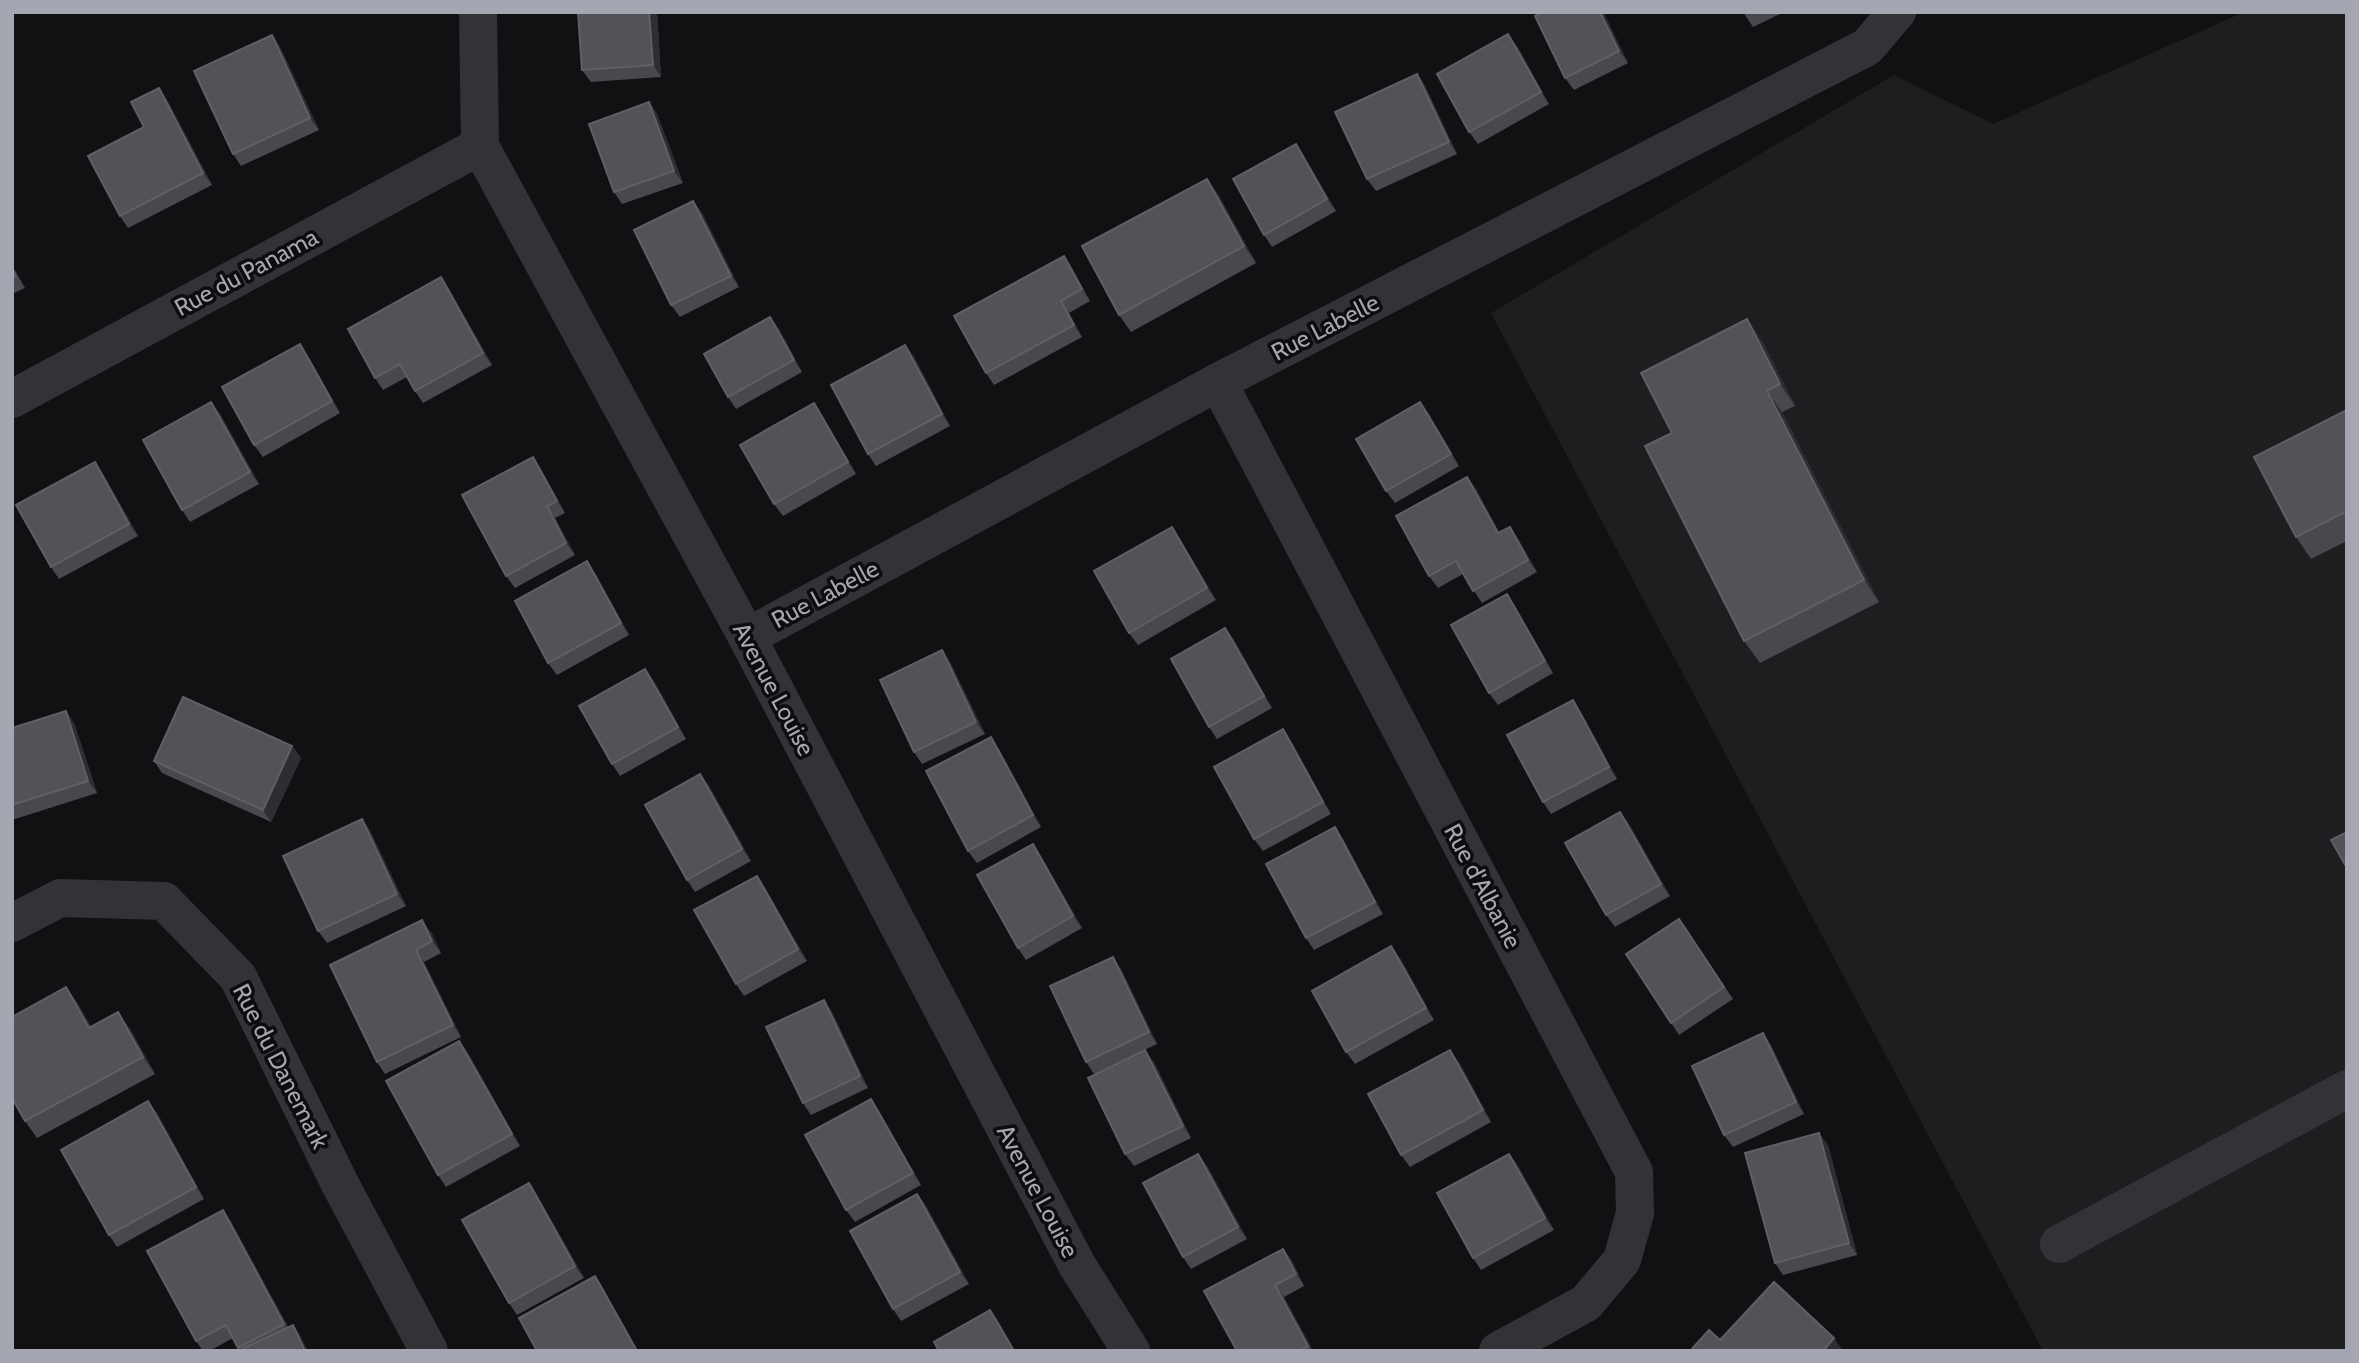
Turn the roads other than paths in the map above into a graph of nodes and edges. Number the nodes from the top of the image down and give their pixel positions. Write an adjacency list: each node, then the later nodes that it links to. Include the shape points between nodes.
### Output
1 (478, 12): 3 (street, Avenue Louise)
2 (1897, 12): 4 (street, Rue Labelle, via 1867,47)
3 (480, 146): 5 (street, Rue du Panama); 6 (street, Avenue Louise)
4 (1218, 382): 6 (street, Rue Labelle); 12 (street, Rue d'Albanie, via 1634,1172 1635,1213 1622,1260 1586,1303)
5 (12, 399)
6 (747, 637): 11 (street, Avenue Louise, via 1077,1265)
7 (12, 923): 10 (street, Rue du Danemark, via 60,898 164,901 238,977)
8 (2347, 1089): 9 (street)
9 (2059, 1244)
10 (429, 1351)
11 (1131, 1351)
12 (1498, 1351)

